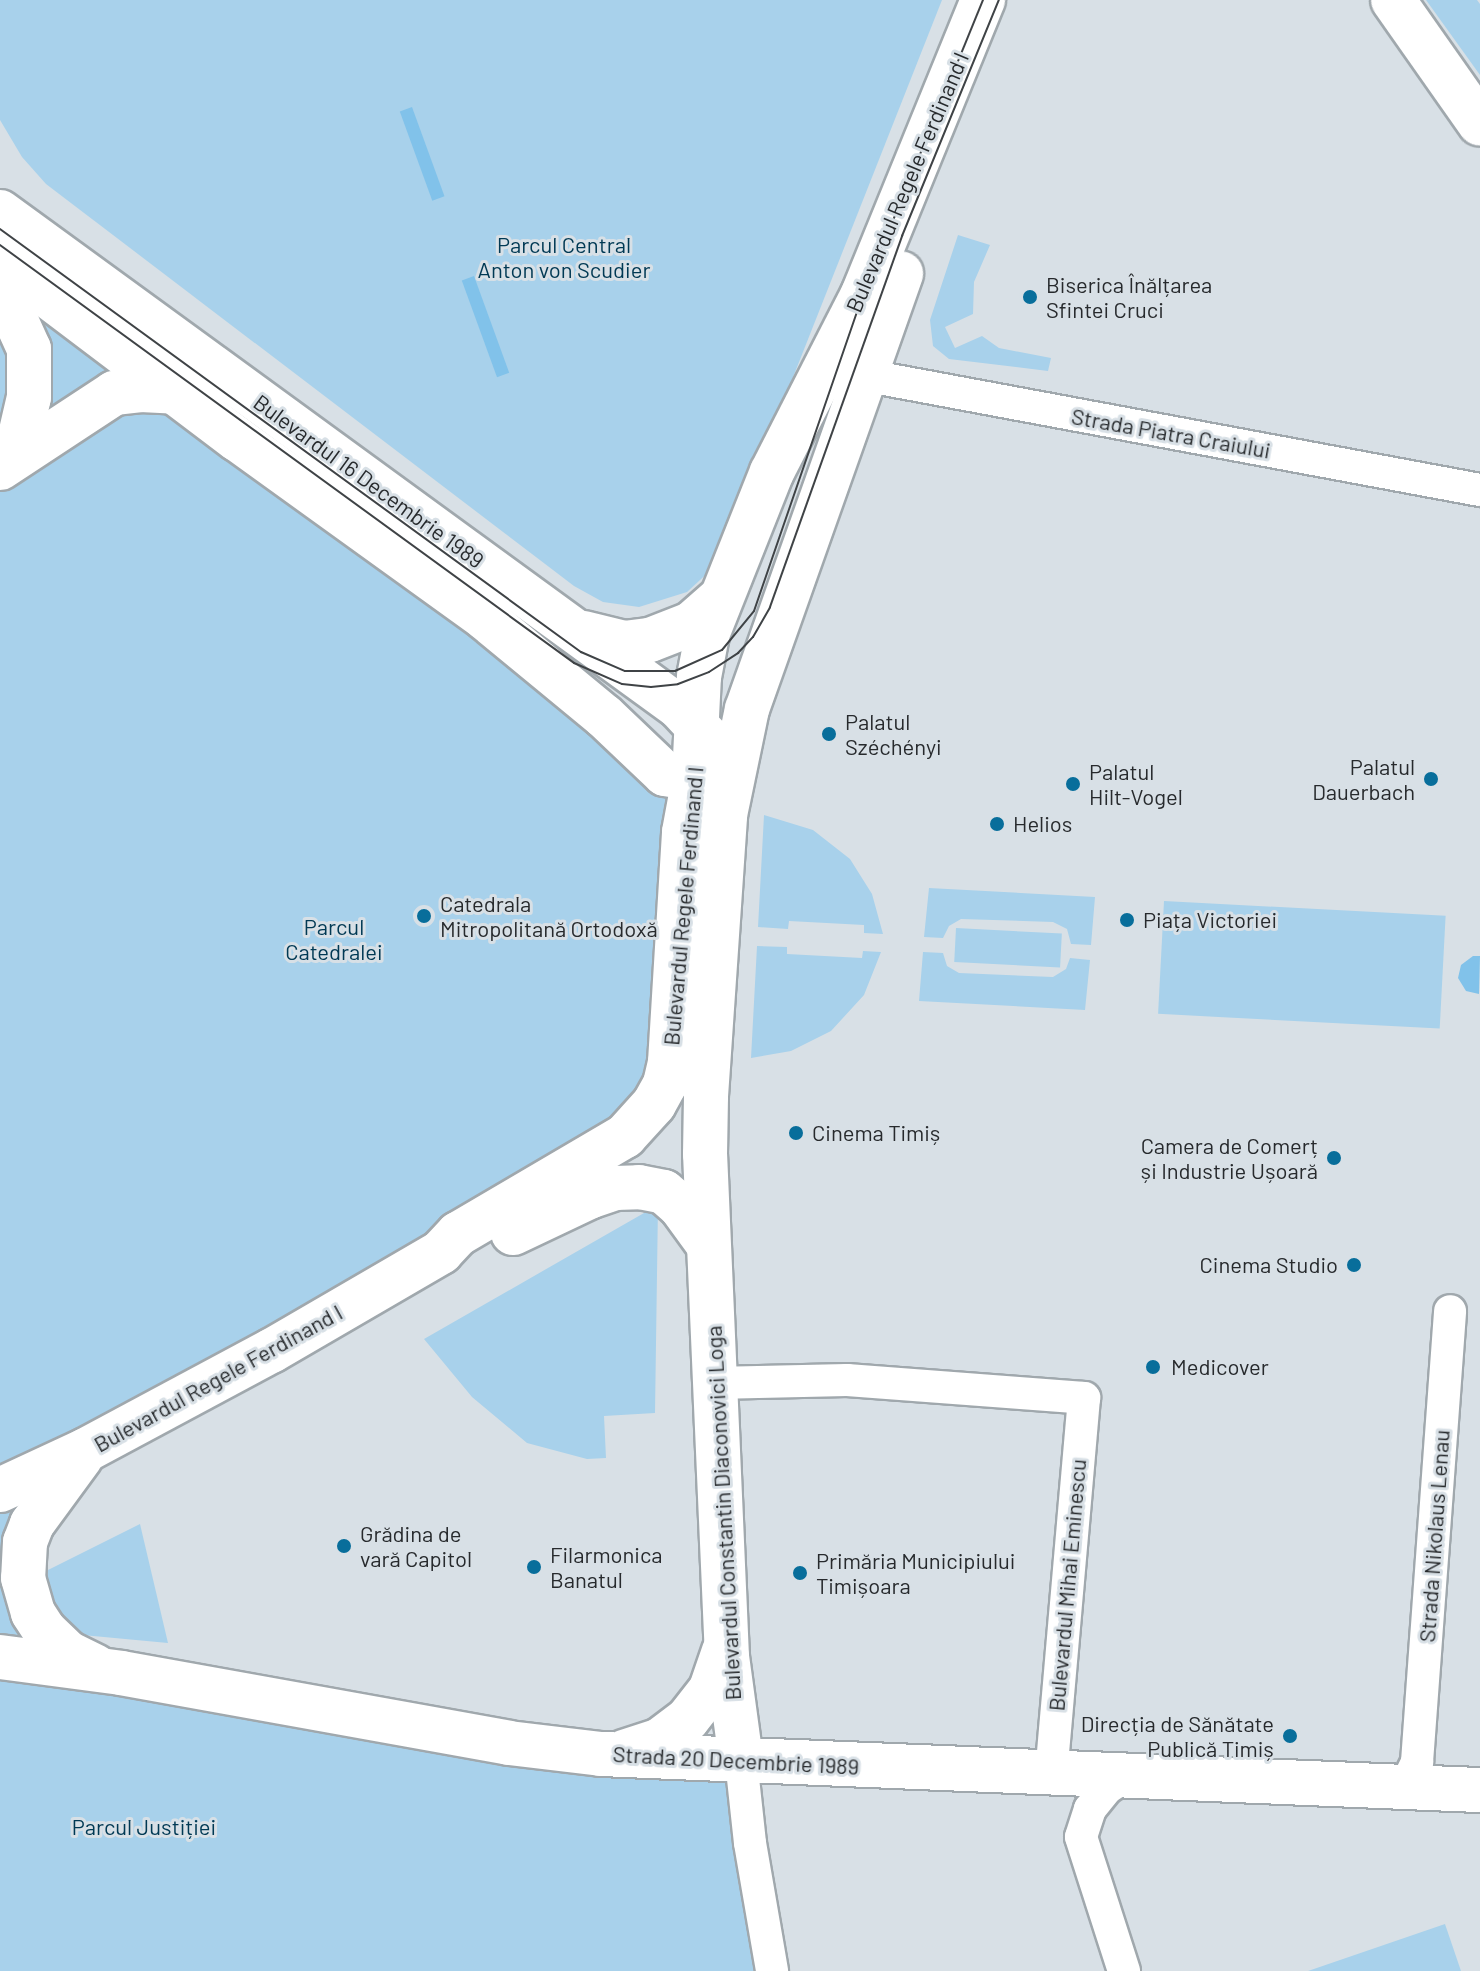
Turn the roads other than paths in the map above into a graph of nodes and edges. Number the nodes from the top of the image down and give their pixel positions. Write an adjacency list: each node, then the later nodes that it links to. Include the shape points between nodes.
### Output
1 (983, 0): 12 (street, Bulevardul Regele Ferdinand I, via 863,294 772,472)
2 (1015, 0): 8 (street, Bulevardul Regele Ferdinand I, via 931,196)
3 (1393, 0): 4 (street)
4 (1480, 124)
5 (0, 212): 13 (street, Bulevardul 16 Decembrie 1989)
6 (0, 260): 9 (street, Bulevardul 16 Decembrie 1989)
7 (0, 285): 10 (street, via 29,349 29,397)
8 (863, 375): 11 (street, Strada Piatra Craiului); 16 (street, Bulevardul Regele Ferdinand I, via 772,632)
9 (176, 392): 10 (street, via 114,393); 15 (street, Bulevardul 16 Decembrie 1989, via 485,618 604,716)
10 (7, 462)
11 (1480, 490)
12 (719, 600): 13 (street, via 691,624 650,640 624,643 592,637); 14 (street, Bulevardul Regele Ferdinand I, via 704,648)
13 (562, 623): 14 (street, Bulevardul 16 Decembrie 1989)
14 (696, 722): 16 (street, Bulevardul Regele Ferdinand I)
15 (640, 753): 16 (street, Bulevardul 16 Decembrie 1989, via 665,774); 17 (street, via 673,801)
16 (718, 762): 17 (street, Bulevardul Regele Ferdinand I); 18 (street, Bulevardul Regele Ferdinand I, via 725,815 706,1096)
17 (684, 832): 19 (street, Bulevardul Regele Ferdinand I, via 670,1062 654,1104 625,1136 458,1234)
18 (708, 1244): 19 (street, via 692,1218 664,1192 639,1187 589,1197 469,1254); 21 (street, Bulevardul Constantin Diaconovici Loga)
19 (441, 1252): 22 (street, Bulevardul Regele Ferdinand I)
20 (1450, 1311): 31 (street, Strada Nikolaus Lenau)
21 (714, 1383): 24 (street, Bulevardul Constantin Diaconovici Loga); 29 (street, Bulevardul Mihai Eminescu, via 847,1380 1084,1398)
22 (86, 1450): 23 (street, Bulevardul Regele Ferdinand I); 26 (street, via 32,1524 23,1578 33,1613 54,1642 79,1660)
23 (0, 1490)
24 (725, 1625): 27 (street, via 716,1680 687,1720 651,1744 623,1752); 28 (street, Bulevardul Constantin Diaconovici Loga)
25 (0, 1657): 26 (street, Strada 20 Decembrie 1989)
26 (121, 1673): 27 (street, Strada 20 Decembrie 1989, via 509,1743)
27 (587, 1752): 28 (street, Strada 20 Decembrie 1989)
28 (741, 1760): 29 (street, Strada 20 Decembrie 1989); 33 (street, Bulevardul Constantin Diaconovici Loga)
29 (1051, 1773): 30 (street, Strada 20 Decembrie 1989)
30 (1124, 1777): 31 (street, Strada 20 Decembrie 1989); 34 (street, via 1090,1809 1081,1837)
31 (1416, 1779): 32 (street, Strada 20 Decembrie 1989)
32 (1480, 1790)
33 (772, 1971)
34 (1124, 1971)

